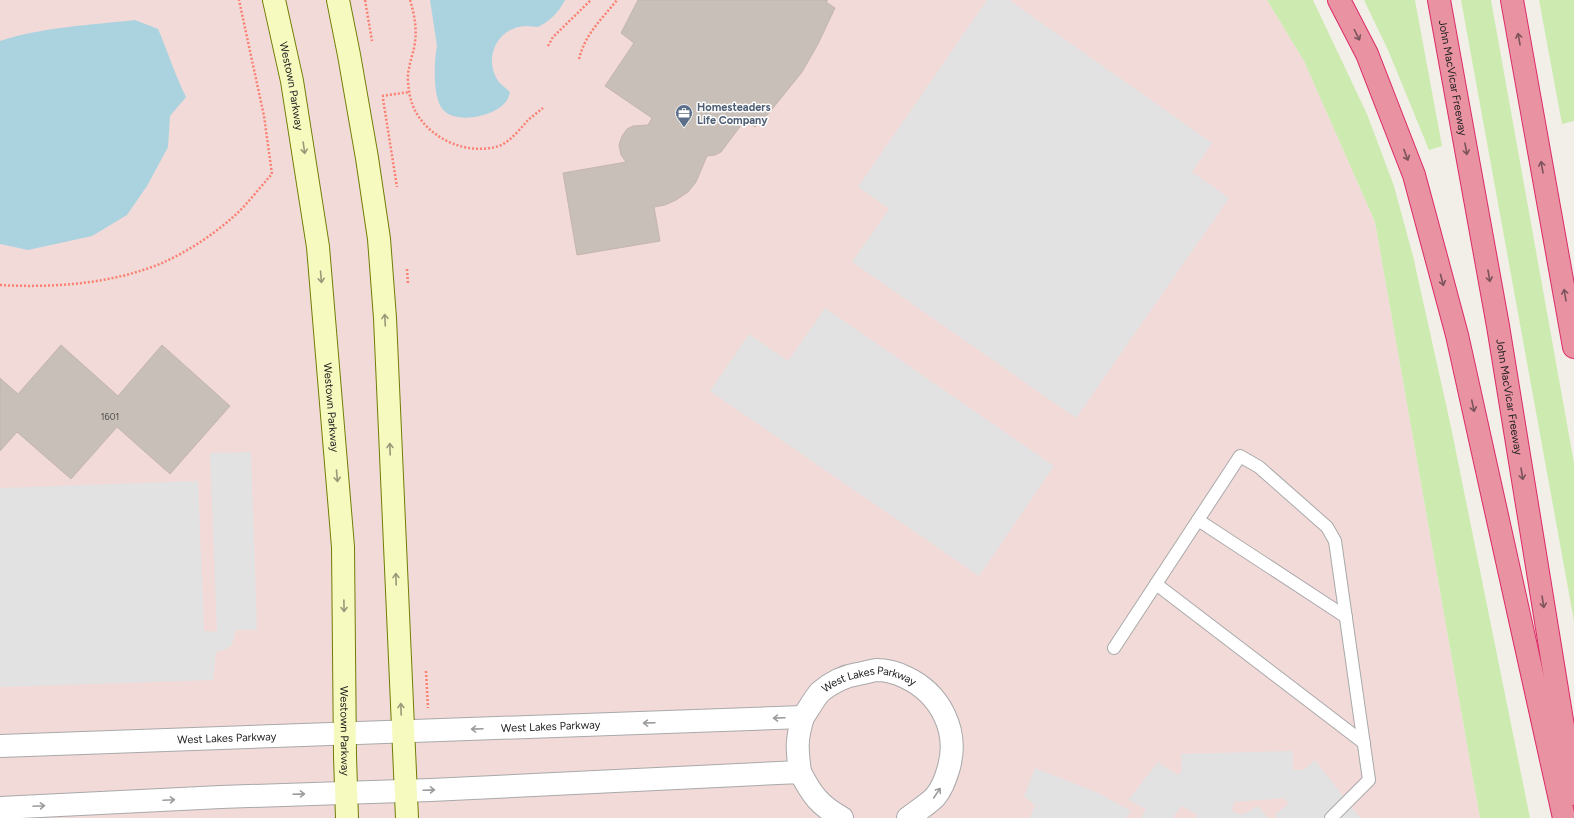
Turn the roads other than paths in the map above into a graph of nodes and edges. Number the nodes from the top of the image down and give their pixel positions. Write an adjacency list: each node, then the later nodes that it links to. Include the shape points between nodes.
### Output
1 (274, 0): 13 (street, Westown Parkway, one-way to 13, via 292,81 318,247 343,547)
2 (338, 0): 12 (street, one-way to 2, via 385,318 379,247 350,55)
3 (1339, 0): 26 (highway, one-way to 26, via 1367,54 1414,176 1458,335)
4 (1439, 0): 19 (highway, John MacVicar Freeway, one-way to 19, via 1498,326)
5 (1512, 0): 6 (highway, one-way to 5)
6 (1574, 347)
7 (1198, 520): 8 (lane); 9 (lane); 9 (lane, via 1240,456 1259,467 1327,527 1335,541)
8 (1156, 584): 10 (lane); 14 (lane)
9 (1346, 617): 14 (lane)
10 (1114, 648)
11 (803, 718): 12 (street, West Lakes Parkway, one-way to 12); 16 (street, via 797,749); 24 (street, West Lakes Parkway, one-way to 11, via 935,797 946,779 952,758 948,722 930,694 917,683 897,674 876,670 844,676 820,693)
12 (402, 732): 13 (street, West Lakes Parkway); 17 (street)
13 (345, 734): 15 (street, West Lakes Parkway); 18 (street, Westown Parkway)
14 (1364, 743): 25 (lane, via 1369,780)
15 (0, 746)
16 (800, 772): 17 (street, one-way to 16); 23 (street, via 810,792 827,810)
17 (406, 791): 18 (street); 22 (street)
18 (346, 792): 20 (street, one-way to 18); 21 (street, Westown Parkway)
19 (1574, 794)
20 (0, 808)
21 (347, 818)
22 (407, 818)
23 (842, 818)
24 (908, 818)
25 (1331, 818)
26 (1564, 818)

